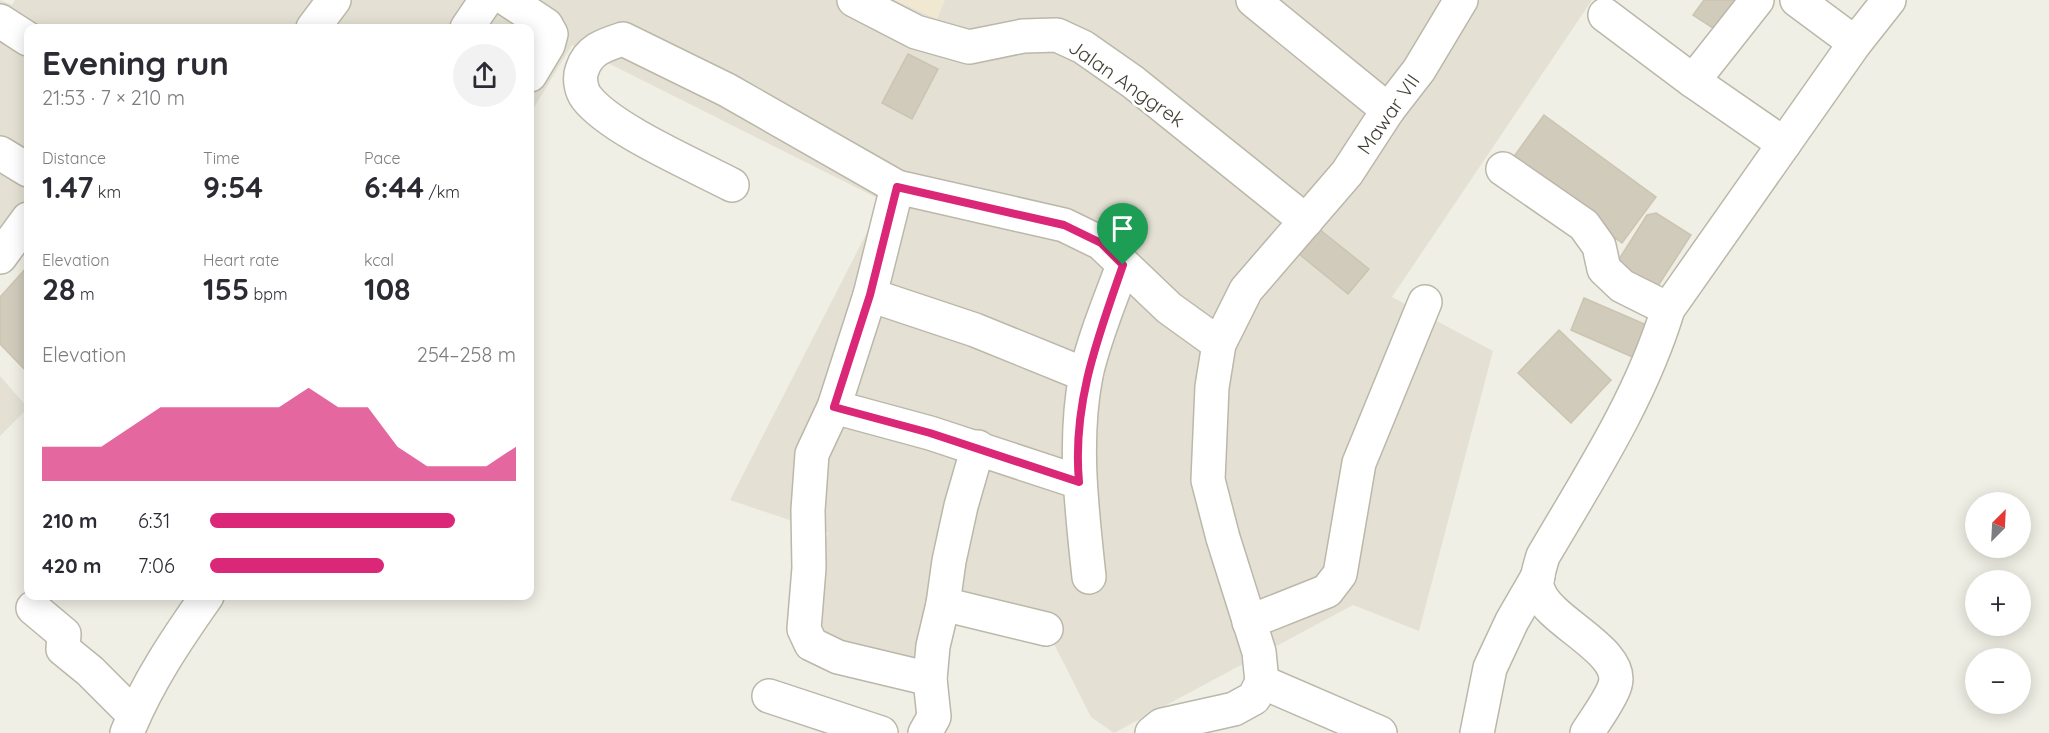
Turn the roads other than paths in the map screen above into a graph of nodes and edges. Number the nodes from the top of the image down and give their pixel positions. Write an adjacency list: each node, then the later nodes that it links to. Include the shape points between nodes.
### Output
1 (334, 0): 12 (street)
2 (486, 0): 13 (street)
3 (508, 0): 16 (street, via 546,25 551,34)
4 (854, 0): 25 (street, Jalan Anggrek, via 916,32 969,47 1023,36 1057,35 1083,47 1133,82)
5 (1253, 0): 18 (street)
6 (1461, 0): 18 (street, Mawar VII, via 1419,70)
7 (1757, 0): 17 (street)
8 (1797, 0): 15 (street)
9 (1889, 0): 15 (street)
10 (1605, 15): 17 (street)
11 (0, 21): 14 (street)
12 (316, 24)
13 (470, 24)
14 (24, 36)
15 (1855, 43): 19 (street)
16 (534, 68)
17 (1693, 81): 19 (street)
18 (1388, 110): 25 (street, Mawar VII, via 1347,173)
19 (1784, 144): 31 (street)
20 (0, 153): 21 (street)
21 (24, 168)
22 (1503, 169): 31 (street, via 1584,225 1599,246 1604,268 1622,286)
23 (732, 185): 24 (street, via 612,120 585,96 580,77 586,58 603,45 623,39 727,90)
24 (897, 187): 28 (street, via 1064,225 1101,243); 29 (street)
25 (1306, 222): 32 (street, Mawar VII, via 1246,291)
26 (24, 224): 27 (street)
27 (0, 257)
28 (1123, 265): 32 (street, via 1169,308); 33 (street)
29 (870, 295): 33 (street, via 975,330); 34 (street)
30 (1425, 302): 42 (street, via 1359,463 1340,574 1327,591)
31 (1668, 309): 37 (street, via 1656,349 1630,406 1543,556)
32 (1219, 344): 42 (street, Mawar VII, via 1212,387 1208,480)
33 (1086, 375): 36 (street)
34 (834, 407): 35 (street); 44 (street, via 812,454 804,629 811,644 838,657)
35 (978, 447): 36 (street); 40 (street, via 961,506)
36 (1079, 482): 38 (street)
37 (1538, 576): 52 (street, via 1490,668); 53 (street, via 1538,592 1552,611 1600,651 1616,673 1615,685)
38 (1089, 578)
39 (204, 600): 47 (street, via 160,665)
40 (943, 604): 43 (street); 44 (street)
41 (33, 608): 47 (street, via 64,634 63,648 90,671)
42 (1249, 622): 45 (street, Mawar VII, via 1259,652)
43 (1046, 629)
44 (930, 679): 49 (street, via 934,717)
45 (1262, 682): 50 (street, via 1254,698 1234,709 1162,725); 51 (street)
46 (769, 696): 48 (street)
47 (130, 724)
48 (881, 733)
49 (925, 733)
50 (1152, 733)
51 (1380, 733)
52 (1478, 733)
53 (1587, 733)

